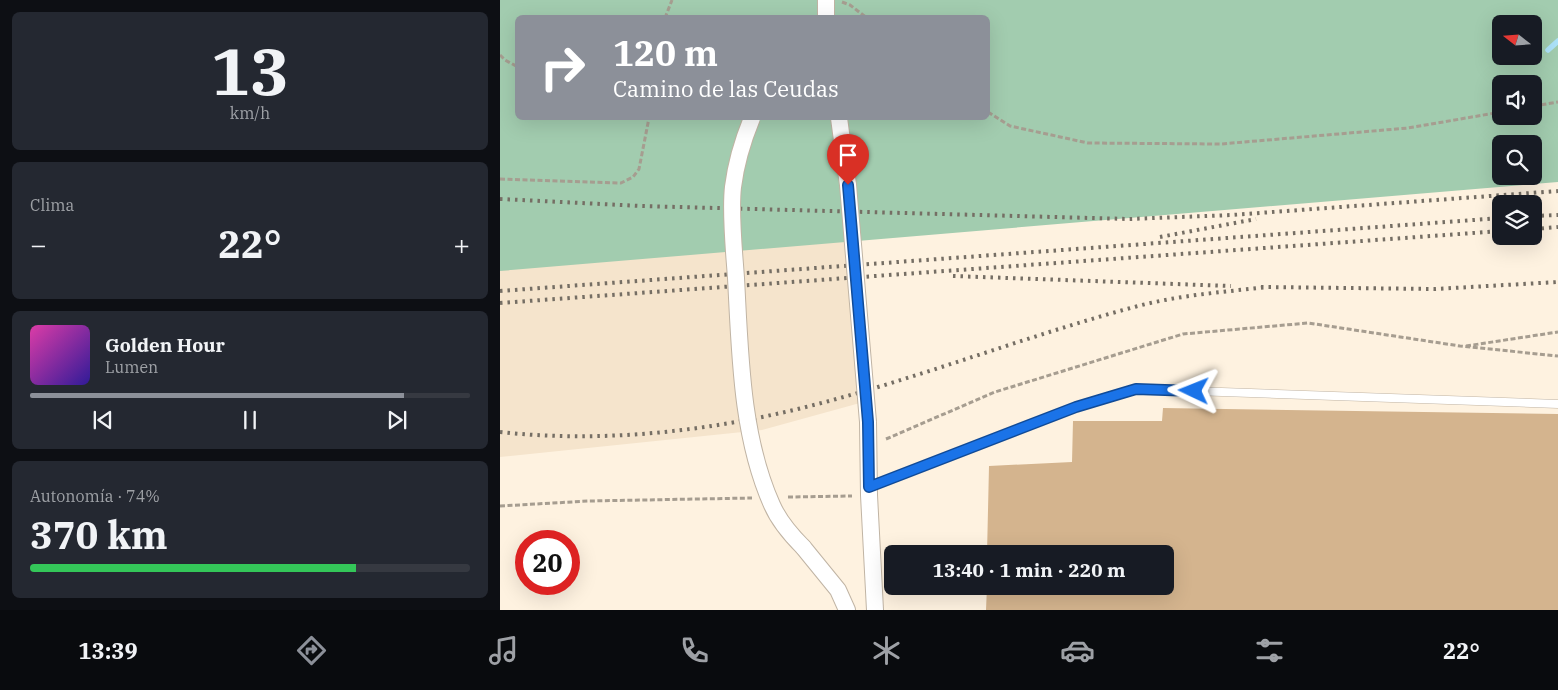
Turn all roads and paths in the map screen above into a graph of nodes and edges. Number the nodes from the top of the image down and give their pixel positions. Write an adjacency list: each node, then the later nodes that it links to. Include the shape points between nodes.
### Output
1 (672, 0): 3 (path)
2 (836, 0): 4 (path)
3 (666, 15)
4 (863, 15)
5 (500, 54): 6 (path)
6 (515, 65)
7 (1558, 102): 8 (path)
8 (1542, 105)
9 (990, 113): 10 (path, via 1010,126 1088,143 1221,144 1408,128)
10 (1492, 114)
11 (649, 120): 14 (path, via 639,169 633,177 621,183)
12 (751, 120): 24 (street, bridge, via 743,139 733,188 745,400 756,455 772,505 787,531 838,590)
13 (839, 120): 19 (street, bridge, via 848,185)
14 (500, 179)
15 (1558, 332): 16 (path)
16 (1460, 346): 17 (path); 19 (path, via 1308,323 1183,334 995,392)
17 (1558, 356)
18 (1558, 404): 20 (lane, via 1136,389 1076,407)
19 (870, 447): 20 (street)
20 (869, 491): 21 (path); 25 (street)
21 (779, 497)
22 (759, 498): 23 (path)
23 (500, 506)
24 (847, 610)
25 (875, 610)

